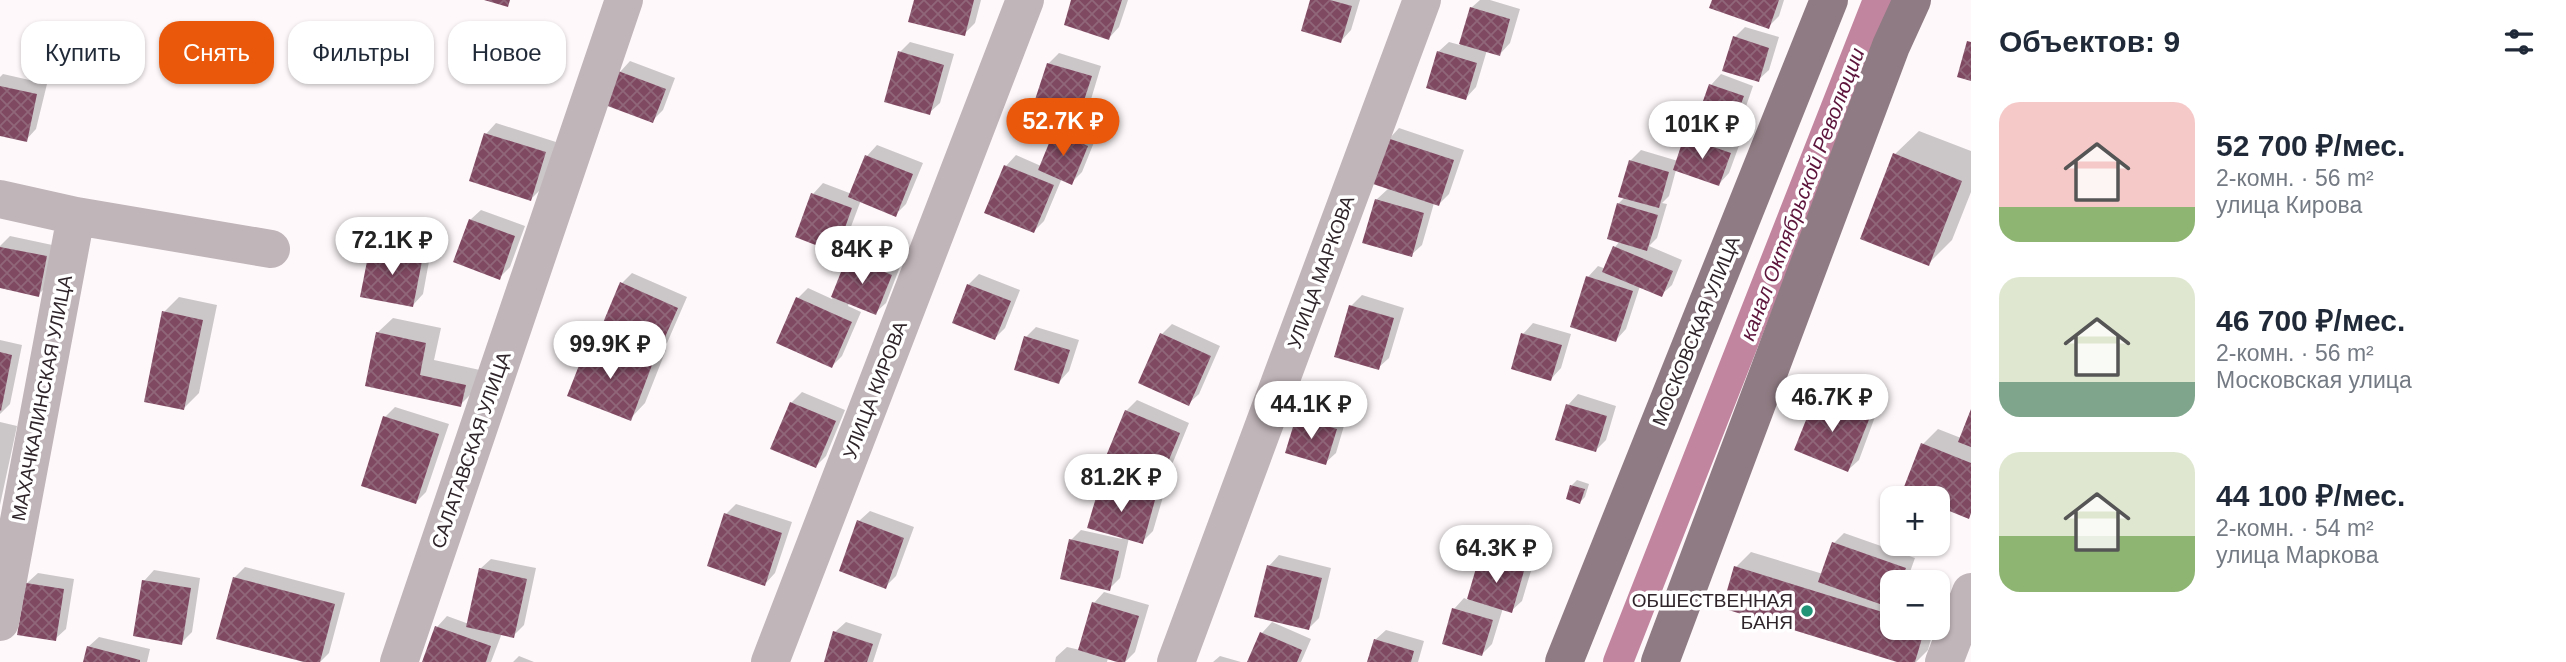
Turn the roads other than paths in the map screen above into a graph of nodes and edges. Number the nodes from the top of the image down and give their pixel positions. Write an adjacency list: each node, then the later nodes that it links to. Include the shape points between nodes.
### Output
1 (624, 0): 11 (street, САЛАТАВСКАЯ УЛИЦА)
2 (1025, 0): 12 (street, УЛИЦА КИРОВА)
3 (1422, 0): 13 (street, УЛИЦА МАРКОВА)
4 (1829, 0): 14 (main road, МОСКОВСКАЯ УЛИЦА)
5 (1912, 0): 15 (main road)
6 (0, 200): 7 (street)
7 (76, 216): 8 (street); 10 (street, МАХАЧКАЛИНСКАЯ УЛИЦА)
8 (271, 249)
9 (1971, 592): 16 (street)
10 (0, 622)
11 (399, 662)
12 (770, 662)
13 (1176, 662)
14 (1564, 662)
15 (1660, 662)
16 (1944, 662)

